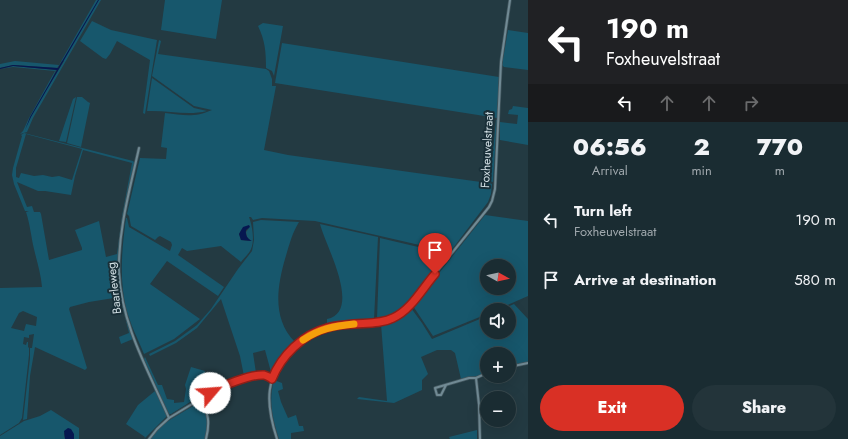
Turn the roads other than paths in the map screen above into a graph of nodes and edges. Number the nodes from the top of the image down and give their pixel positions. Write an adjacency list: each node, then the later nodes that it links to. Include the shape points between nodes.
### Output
1 (510, 0): 7 (street, Foxheuvelstraat, via 501,62 495,189 489,207 402,312 383,322 338,326 314,333 286,356)
2 (139, 148): 10 (street, Baarleweg, via 123,222 120,278 132,334)
3 (528, 363): 4 (street)
4 (516, 366)
5 (480, 376): 6 (street)
6 (476, 378): 8 (street); 14 (street)
7 (272, 379): 9 (street, via 261,375 220,387); 13 (street, via 269,404)
8 (446, 385): 8 (street, via 441,395 437,395 436,388)
9 (200, 399): 10 (street); 12 (street, via 209,416)
10 (169, 418): 11 (street)
11 (149, 439)
12 (206, 439)
13 (277, 439)
14 (480, 439)

